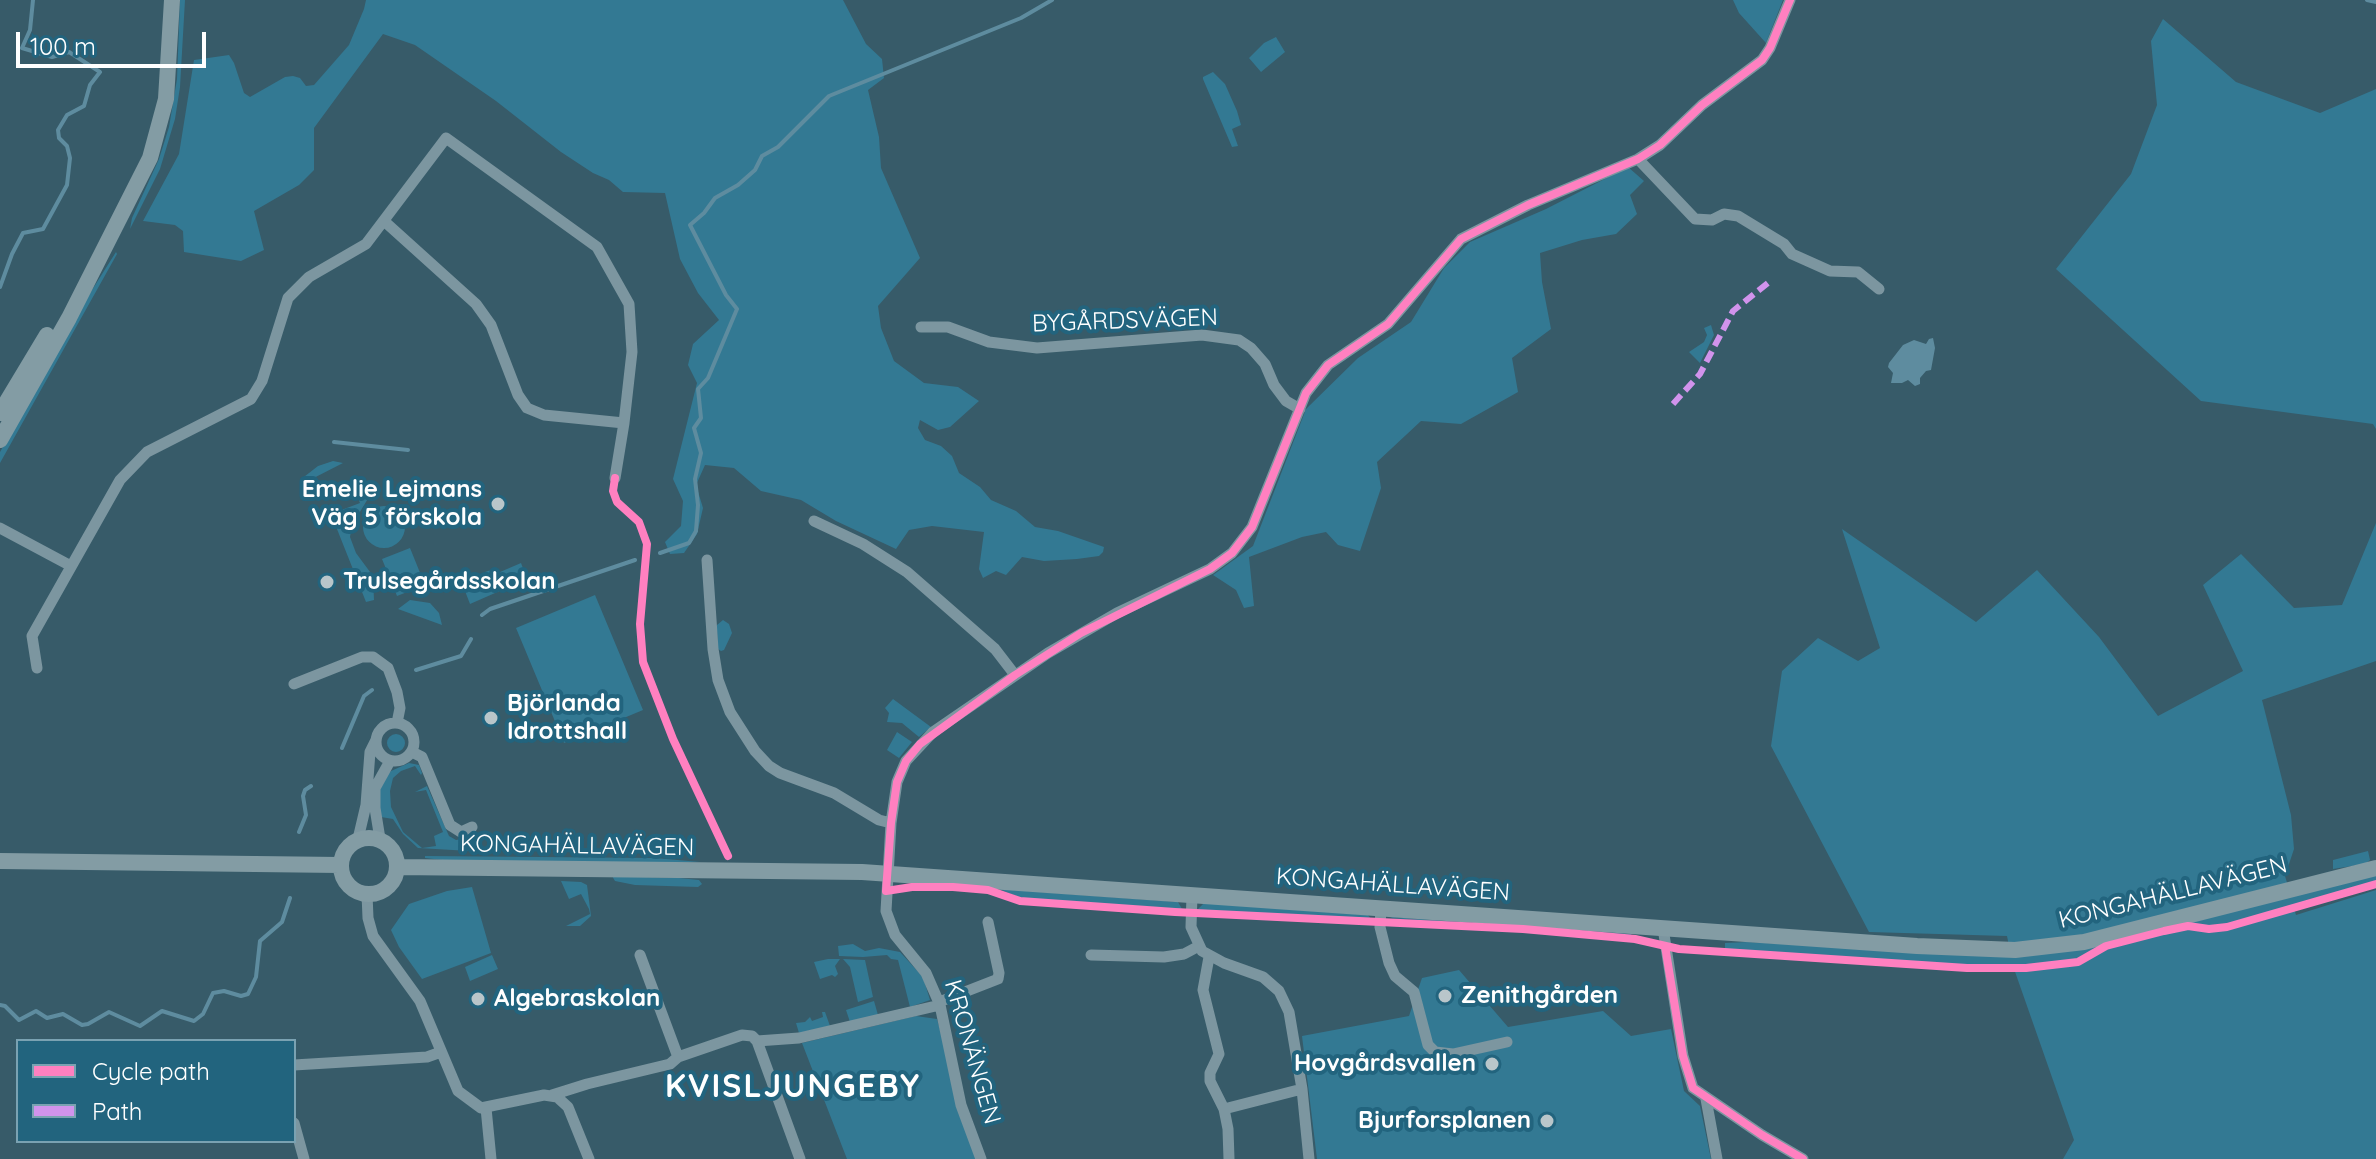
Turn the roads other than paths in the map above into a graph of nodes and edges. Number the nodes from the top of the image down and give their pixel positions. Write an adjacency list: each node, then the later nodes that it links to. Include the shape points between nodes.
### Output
1 (172, 0): 5 (street, via 160,128)
2 (1790, 0): 3 (street, KRONÄNGEN, via 1762,60)
3 (1638, 159): 6 (street, via 1695,219 1738,216 1792,254 1830,271 1858,272); 8 (street, KRONÄNGEN, via 1461,239 1388,324 1322,371)
4 (384, 221): 10 (street, via 476,304 491,325 527,408 544,415); 10 (street, via 446,138 597,247 629,304 632,352); 16 (street, via 366,244 309,277 288,298 262,381 251,399 133,464)
5 (114, 233): 9 (street); 11 (street)
6 (1879, 289)
7 (921, 327): 8 (street, BYGÅRDSVÄGEN, via 948,327 989,342 1037,348 1202,335 1239,340 1265,364 1286,401)
8 (1300, 409): 18 (street, KRONÄNGEN, via 1252,527 1232,553 1081,633)
9 (0, 413)
10 (624, 423): 12 (street)
11 (0, 440)
12 (615, 478)
13 (814, 521): 18 (street, via 907,572 995,649)
14 (0, 528): 16 (street)
15 (707, 560): 24 (street, via 718,680 730,712 755,751 780,773)
16 (71, 566): 17 (street, via 32,636)
17 (37, 668)
18 (1015, 675): 24 (street, KRONÄNGEN, via 933,732 911,754 897,782)
19 (294, 684): 20 (street, via 354,659 373,657 388,668 397,692)
20 (397, 723): 21 (street, via 385,726); 22 (street, via 413,733)
21 (376, 739): 23 (street, via 379,753); 26 (street)
22 (412, 752): 23 (street); 25 (street, via 422,757 450,825 461,832)
23 (390, 761): 27 (street, via 375,788)
24 (891, 823): 32 (street, KRONÄNGEN)
25 (472, 827)
26 (358, 839): 27 (street); 29 (street, via 345,849)
27 (380, 839): 30 (street, via 393,850)
28 (0, 861): 29 (street)
29 (340, 865): 33 (street, via 350,887)
30 (397, 867): 32 (street, KONGAHÄLLAVÄGEN); 33 (street, via 390,885)
31 (2376, 868): 37 (street, KONGAHÄLLAVÄGEN, via 2059,947 1980,950)
32 (887, 874): 34 (street, KONGAHÄLLAVÄGEN); 42 (street, KRONÄNGEN, via 889,924 926,973)
33 (367, 894): 45 (street, via 373,936 420,1001)
34 (1192, 895): 35 (street, KONGAHÄLLAVÄGEN); 38 (street, via 1191,927)
35 (1381, 908): 37 (street, KONGAHÄLLAVÄGEN); 44 (street, via 1389,963 1414,992 1428,1045 1435,1052 1453,1054)
36 (988, 922): 42 (street, via 998,979)
37 (1663, 928): 50 (street, via 1688,1079)
38 (1199, 946): 40 (street, via 1164,957); 41 (street)
39 (640, 955): 46 (street)
40 (1091, 955)
41 (1209, 957): 48 (street, via 1263,977 1279,991 1289,1012); 52 (street, via 1203,990 1219,1054 1210,1081)
42 (940, 1004): 43 (street, via 799,1038); 58 (street, KRONÄNGEN, via 961,1105)
43 (757, 1041): 46 (street, via 742,1035); 57 (street)
44 (1507, 1042)
45 (441, 1052): 47 (street); 51 (street, via 458,1091)
46 (678, 1057): 49 (street, via 670,1064)
47 (296, 1065)
48 (1302, 1089): 52 (street); 60 (street)
49 (552, 1095): 51 (street); 56 (street, via 568,1107)
50 (1706, 1099): 61 (street); 62 (street)
51 (486, 1108): 55 (street)
52 (1224, 1109): 59 (street)
53 (296, 1130): 54 (street)
54 (304, 1159)
55 (491, 1159)
56 (589, 1159)
57 (800, 1159)
58 (981, 1159)
59 (1229, 1159)
60 (1309, 1159)
61 (1717, 1159)
62 (1803, 1159)

